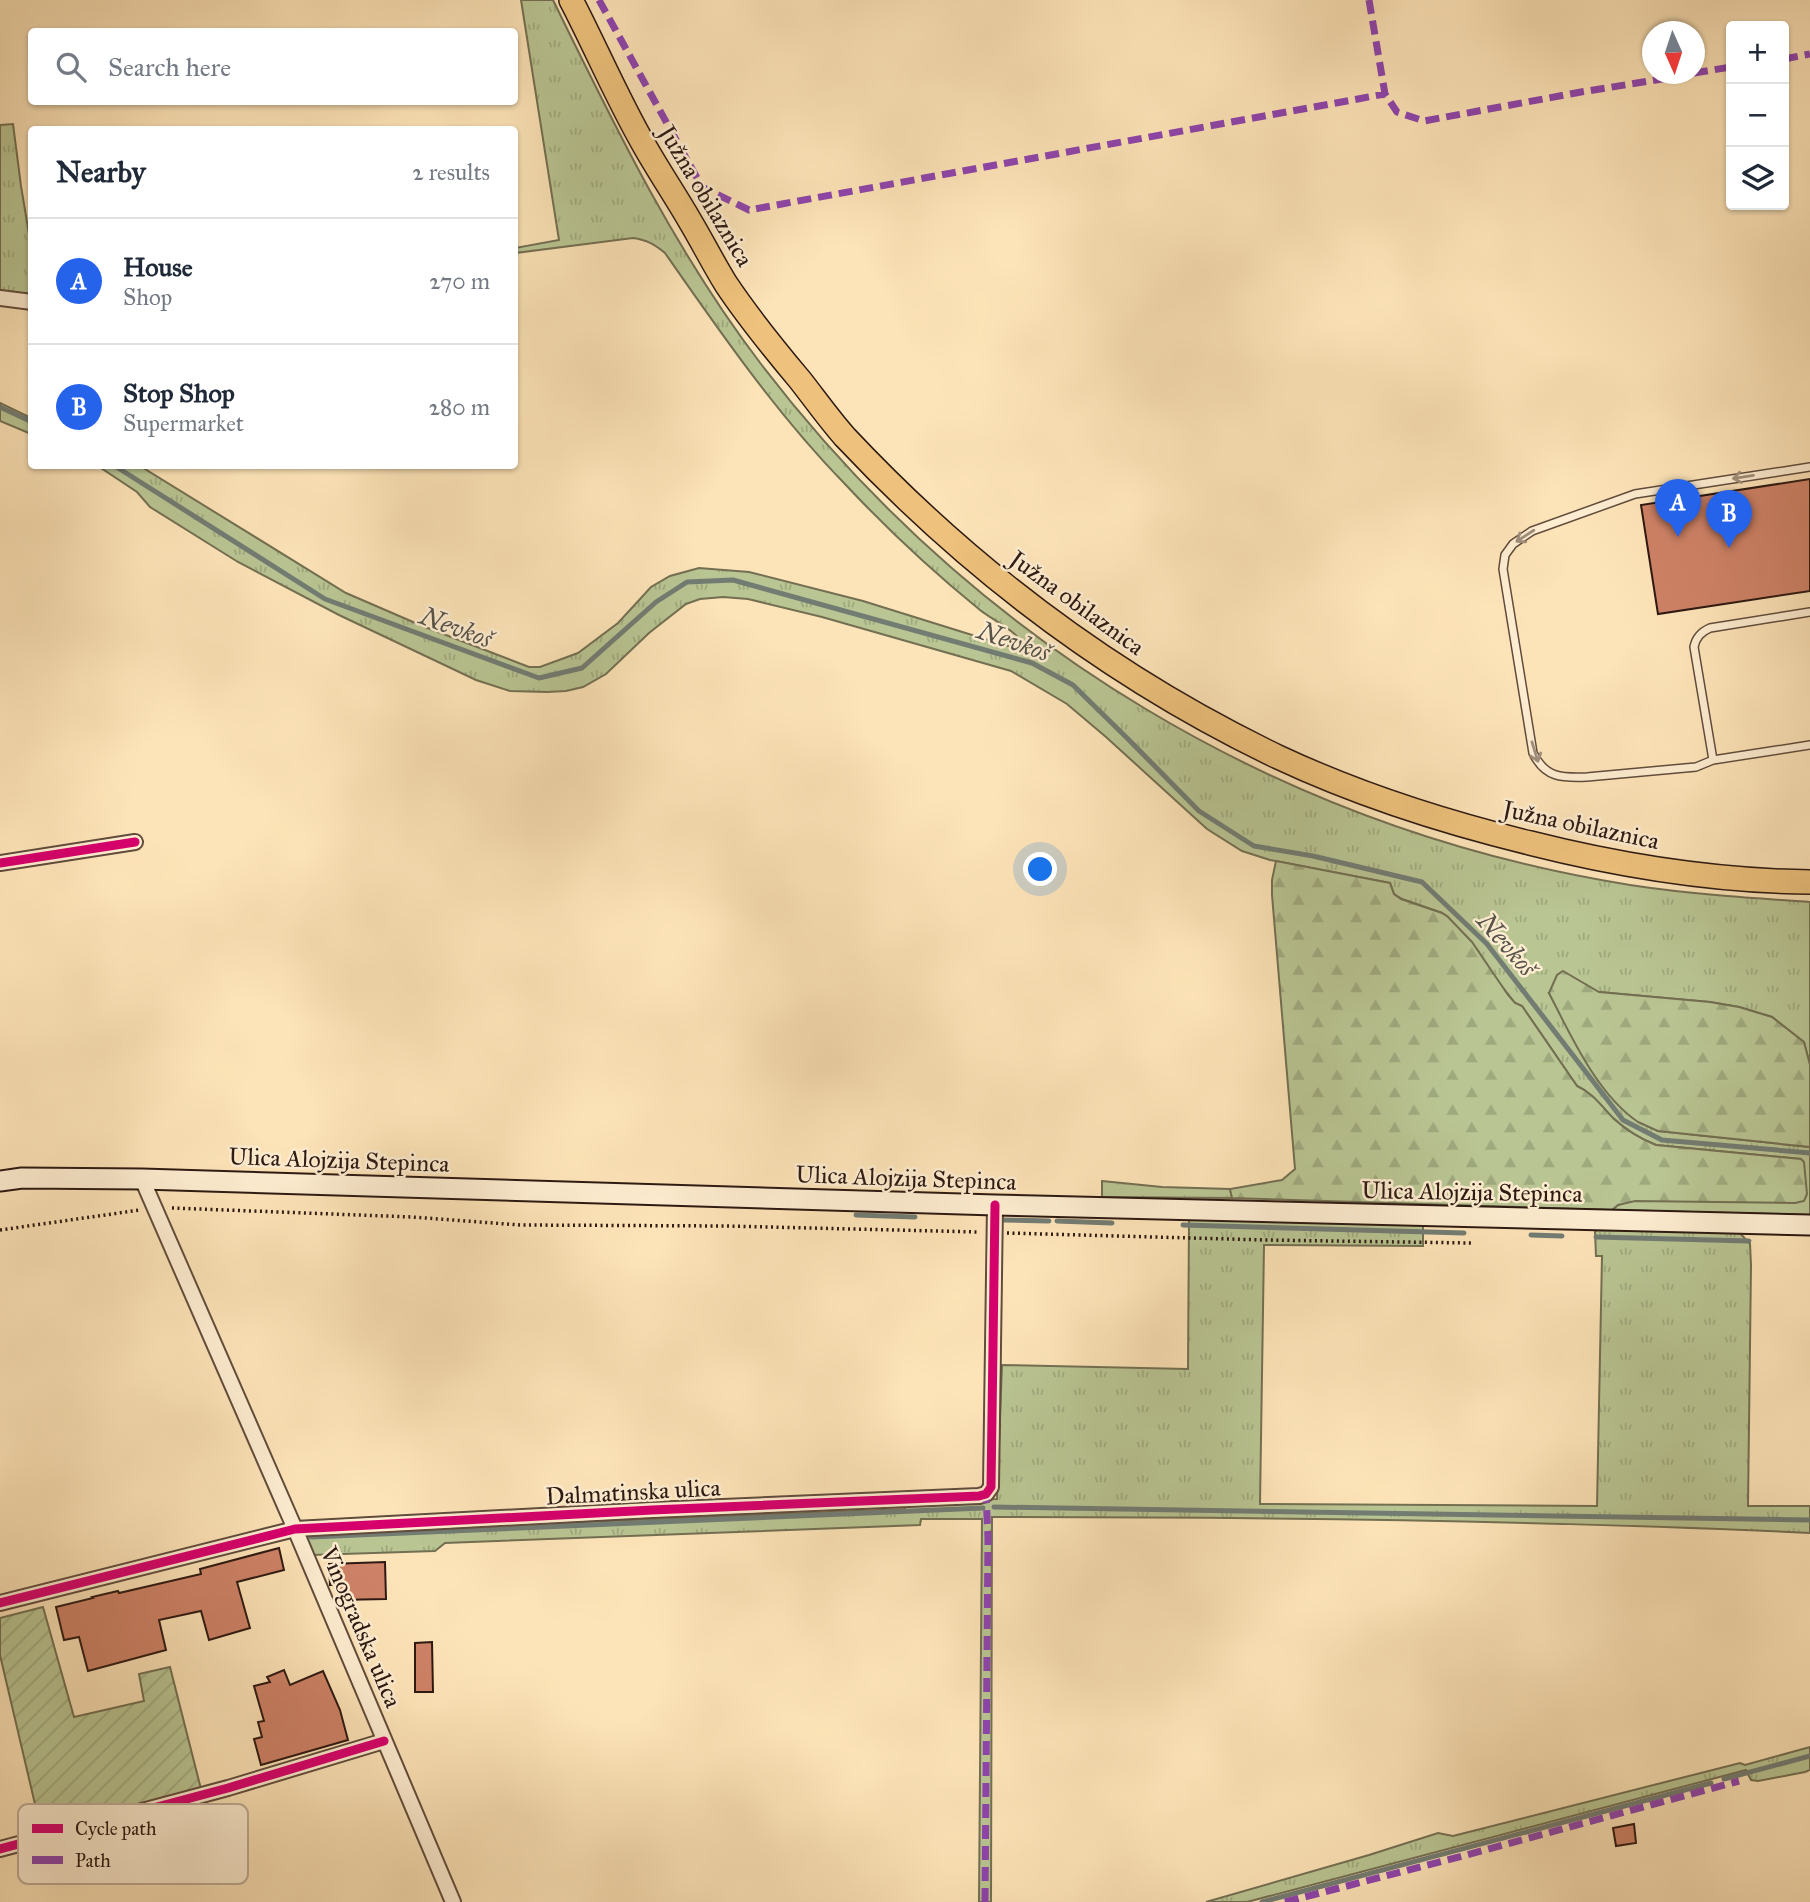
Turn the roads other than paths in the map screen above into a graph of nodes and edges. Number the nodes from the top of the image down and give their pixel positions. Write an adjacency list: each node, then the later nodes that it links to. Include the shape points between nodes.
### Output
1 (571, 0): 10 (main road, Južna obilaznica, via 643,144 726,284 818,404 908,502 956,546 1097,654 1201,718 1280,758 1403,807 1566,852 1665,870)
2 (0, 298): 3 (street)
3 (28, 302)
4 (1810, 467): 7 (lane, one-way to 7, via 1635,494 1532,531 1505,555 1503,569 1533,753 1546,771 1587,777 1696,767)
5 (1810, 612): 7 (lane, via 1710,628 1698,636 1694,647)
6 (1810, 745): 7 (lane)
7 (1713, 760)
8 (135, 842): 9 (street)
9 (0, 863)
10 (1810, 881)
11 (142, 1179): 12 (main road, Ulica Alojzija Stepinca); 13 (main road, Ulica Alojzija Stepinca); 15 (street, Vinogradska ulica)
12 (0, 1181)
13 (995, 1205): 14 (main road, Ulica Alojzija Stepinca); 15 (street, Dalmatinska ulica, via 991,1487 986,1494)
14 (1810, 1225)
15 (295, 1529): 16 (street, Dalmatinska ulica); 17 (street, Vinogradska ulica)
16 (0, 1603)
17 (384, 1741): 18 (street); 21 (street, Vinogradska ulica)
18 (168, 1804)
19 (18, 1844): 20 (street)
20 (0, 1849)
21 (453, 1902)

